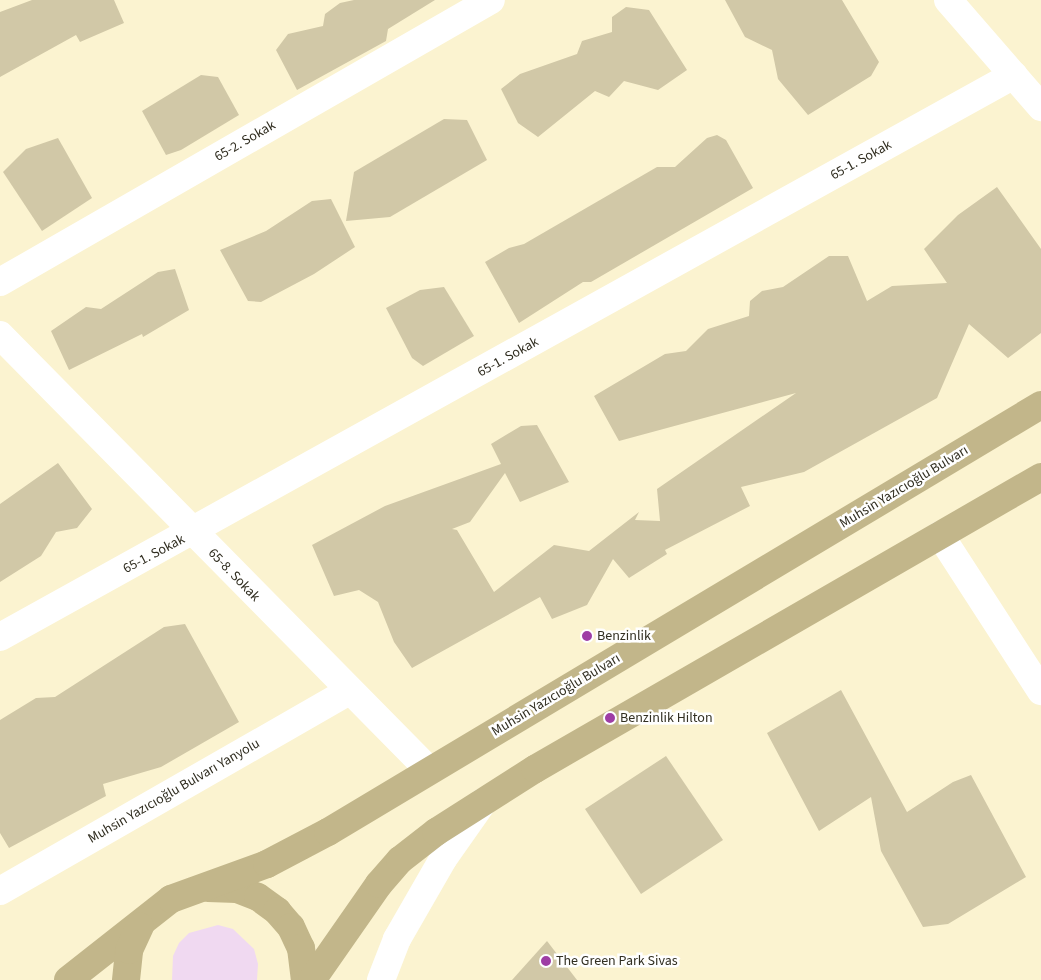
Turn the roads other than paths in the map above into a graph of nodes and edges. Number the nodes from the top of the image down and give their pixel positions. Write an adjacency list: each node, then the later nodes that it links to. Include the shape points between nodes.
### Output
1 (491, 0): 5 (street, 65-2. Sokak)
2 (948, 0): 3 (street)
3 (1014, 75): 4 (street); 9 (street, 65-1. Sokak)
4 (1041, 107)
5 (0, 282)
6 (0, 335): 9 (street, 65-8. Sokak)
7 (1041, 405): 14 (main road, Muhsin Yazıcıoğlu Bulvarı)
8 (1041, 477): 10 (main road)
9 (193, 533): 11 (street, 65-1. Sokak); 13 (street, 65-8. Sokak)
10 (940, 535): 12 (street); 15 (main road)
11 (0, 637)
12 (1041, 691)
13 (348, 692): 14 (street, 65-8. Sokak); 17 (street, Muhsin Yazıcıoğlu Bulvarı Yanyolu)
14 (429, 770): 16 (main road, Muhsin Yazıcıoğlu Bulvarı, via 328,832 267,864)
15 (484, 800): 22 (main road, via 400,860 345,929); 23 (street, via 443,859 397,939)
16 (192, 890): 18 (main road, Muhsin Yazıcıoğlu Bulvarı); 21 (main road, Muhsin Yazıcıoğlu Bulvarı, via 214,887 237,889 258,897 277,910 291,927 301,948)
17 (0, 891)
18 (153, 912): 19 (main road, Muhsin Yazıcıoğlu Bulvarı); 20 (main road, Muhsin Yazıcıoğlu Bulvarı, via 138,929 129,950)
19 (68, 980)
20 (126, 980)
21 (305, 980)
22 (312, 980)
23 (381, 980)

